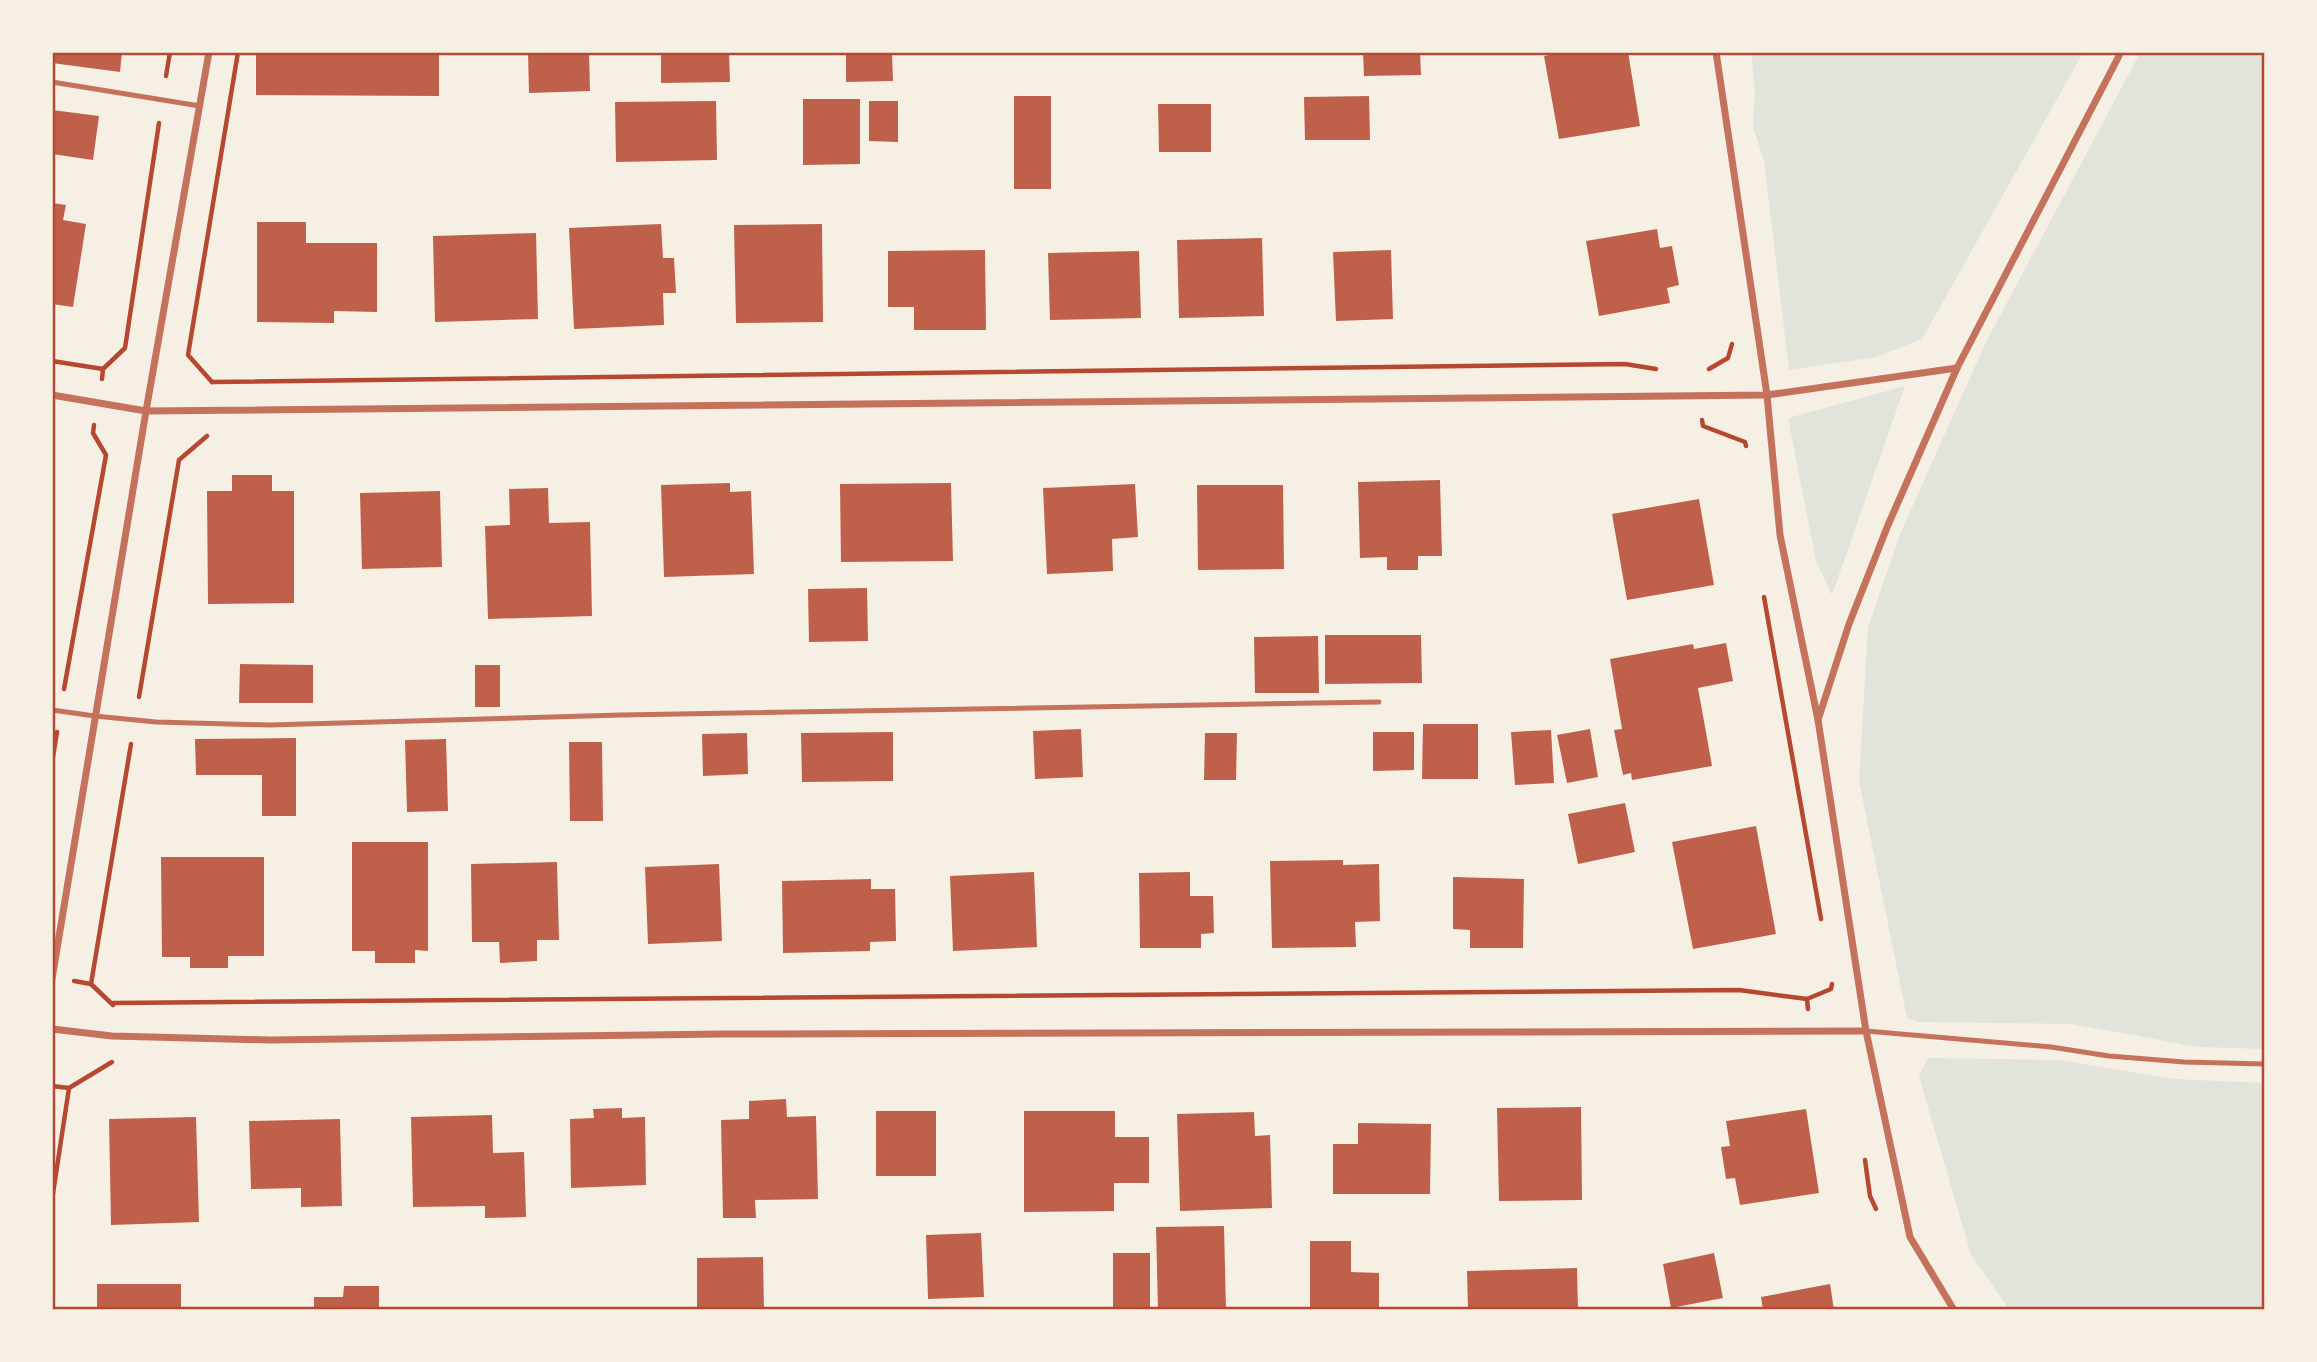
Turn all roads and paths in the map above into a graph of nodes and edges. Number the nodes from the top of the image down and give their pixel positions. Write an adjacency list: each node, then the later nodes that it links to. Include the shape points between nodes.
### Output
1 (209, 52): 6 (street)
2 (238, 52): 11 (path, via 188,355)
3 (1716, 52): 13 (street)
4 (2121, 52): 8 (street)
5 (52, 82): 6 (lane)
6 (200, 106): 15 (street)
7 (52, 361): 9 (path)
8 (1957, 368): 13 (street); 20 (street, via 1888,525)
9 (103, 369)
10 (1662, 369): 11 (path, via 1625,364)
11 (212, 382): 14 (path)
12 (52, 395): 15 (street)
13 (1767, 395): 14 (street); 20 (street, via 1780,535)
14 (209, 410): 15 (street); 19 (path, via 207,437 179,460)
15 (146, 411): 18 (street)
16 (1379, 702): 19 (lane, via 269,725)
17 (52, 710): 18 (lane)
18 (95, 716): 19 (lane); 21 (street)
19 (135, 720): 23 (path, via 91,984)
20 (1818, 720): 25 (street)
21 (52, 979)
22 (1807, 999): 23 (path, via 1726,990)
23 (114, 1003): 26 (path)
24 (52, 1029): 26 (street)
25 (1866, 1031): 26 (street, via 270,1040); 27 (lane, via 2109,1056); 31 (street, via 1910,1237)
26 (112, 1036): 29 (path, via 113,1062)
27 (2264, 1064)
28 (52, 1086): 29 (path)
29 (69, 1088): 30 (path)
30 (52, 1200)
31 (1954, 1310)

